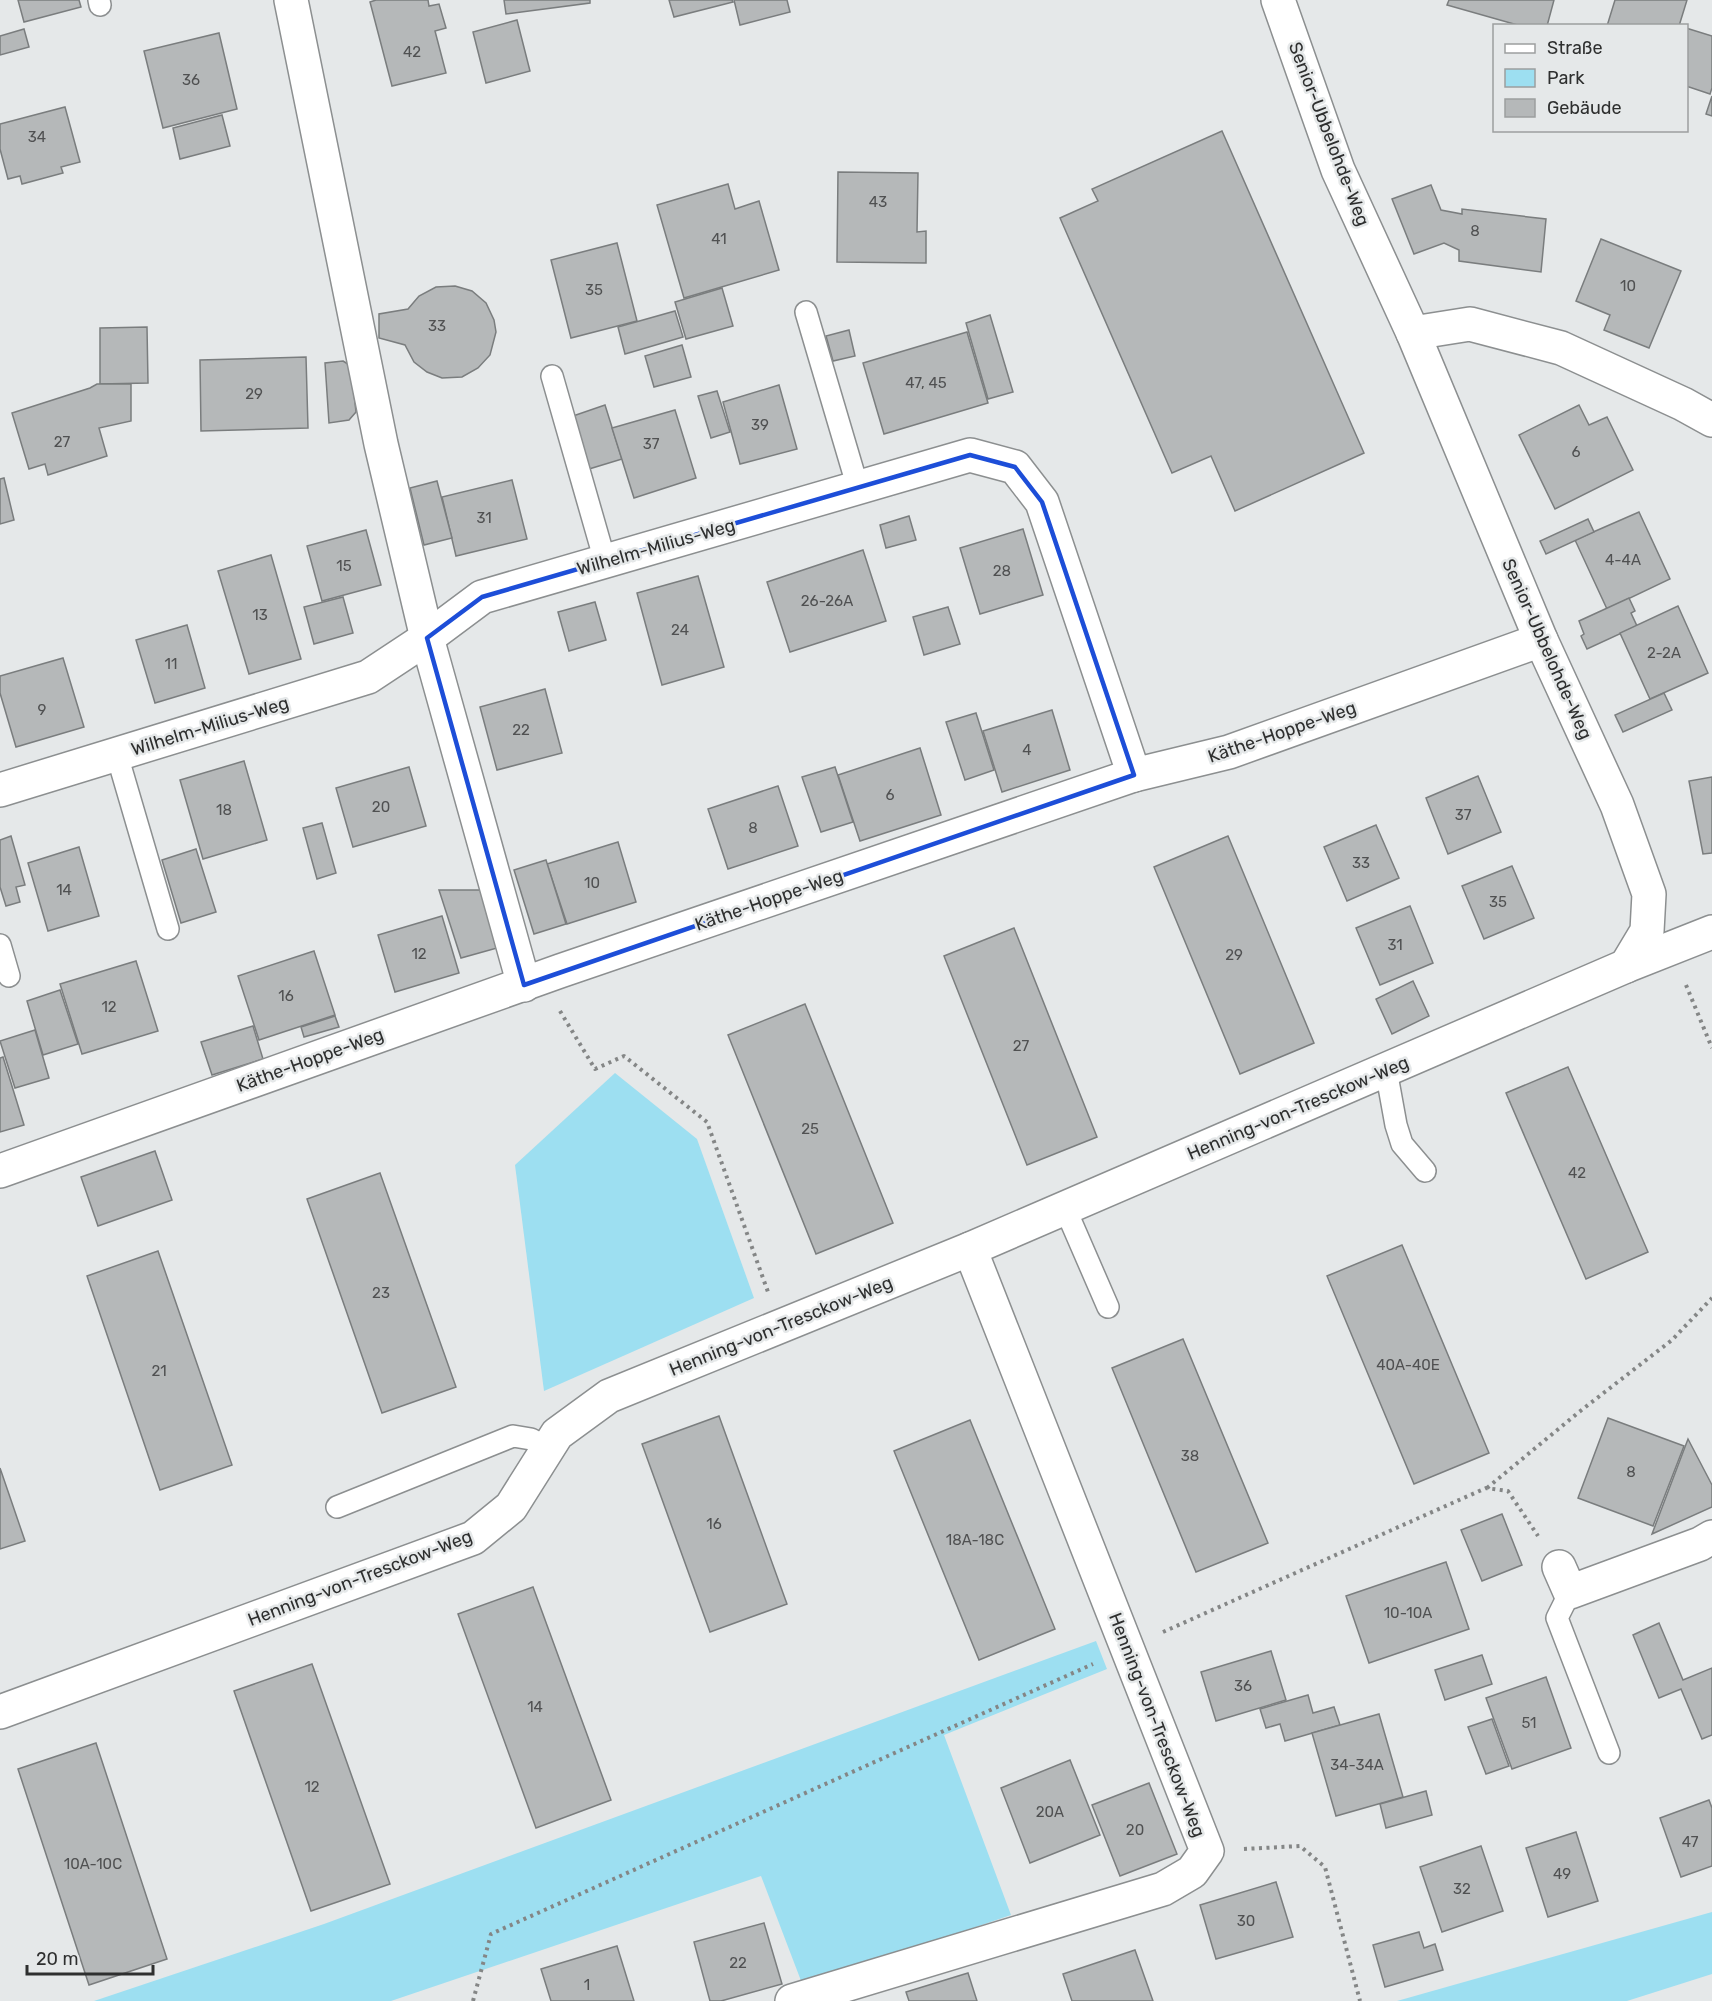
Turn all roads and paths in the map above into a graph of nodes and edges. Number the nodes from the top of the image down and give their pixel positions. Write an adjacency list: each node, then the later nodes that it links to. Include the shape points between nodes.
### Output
1 (291, 0): 9 (street, via 381,444)
2 (1278, 0): 4 (street, Senior-Ubbelohde-Weg, via 1338,170)
3 (806, 312): 7 (lane)
4 (1413, 333): 6 (street, via 1470,324 1561,348); 10 (street, Senior-Ubbelohde-Weg)
5 (552, 376): 8 (lane)
6 (1712, 420)
7 (858, 488): 8 (street, Wilhelm-Milius-Weg); 12 (street, Wilhelm-Milius-Weg, via 970,455 1015,467 1042,502)
8 (605, 561): 9 (street, Wilhelm-Milius-Weg, via 482,597)
9 (427, 638): 11 (street, Wilhelm-Milius-Weg, via 368,677); 20 (street)
10 (1541, 640): 12 (street, Käthe-Hoppe-Weg, via 1229,753); 18 (street, Senior-Ubbelohde-Weg, via 1617,805 1649,894 1647,931)
11 (117, 755): 13 (street, Wilhelm-Milius-Weg); 14 (lane)
12 (1134, 775): 20 (street, Käthe-Hoppe-Weg)
13 (0, 790)
14 (168, 929)
15 (1712, 932): 17 (street, Henning-von-Tresckow-Weg)
16 (0, 945): 19 (lane)
17 (1671, 948): 18 (street, Henning-von-Tresckow-Weg); 21 (path)
18 (1626, 966): 22 (street, Henning-von-Tresckow-Weg)
19 (9, 976)
20 (532, 981): 23 (street, Käthe-Hoppe-Weg); 29 (path, via 595,1069 624,1056 707,1122)
21 (1712, 1048)
22 (1386, 1070): 24 (lane, via 1402,1144); 25 (street, Henning-von-Tresckow-Weg)
23 (0, 1171)
24 (1425, 1171)
25 (1065, 1208): 26 (street, Henning-von-Tresckow-Weg); 28 (lane)
26 (970, 1249): 29 (street, Henning-von-Tresckow-Weg); 35 (street, Henning-von-Tresckow-Weg)
27 (1712, 1298): 31 (path, via 1672,1340)
28 (1108, 1307)
29 (781, 1326): 30 (street, Henning-von-Tresckow-Weg, via 609,1396 557,1434)
30 (548, 1448): 32 (lane, via 513,1436); 36 (street, Henning-von-Tresckow-Weg, via 511,1507 472,1538)
31 (1486, 1488): 34 (path, via 1508,1491); 35 (path)
32 (337, 1507)
33 (1712, 1537): 34 (street, via 1700,1544)
34 (1564, 1579): 37 (lane, via 1557,1618)
35 (1128, 1648): 38 (street, Henning-von-Tresckow-Weg); 39 (path, via 491,1934)
36 (0, 1712)
37 (1609, 1753)
38 (1207, 1851): 40 (street, Henning-von-Tresckow-Weg, via 1192,1872 1163,1889); 41 (path, via 1300,1846 1325,1867)
39 (472, 2001)
40 (792, 2001)
41 (1360, 2001)

